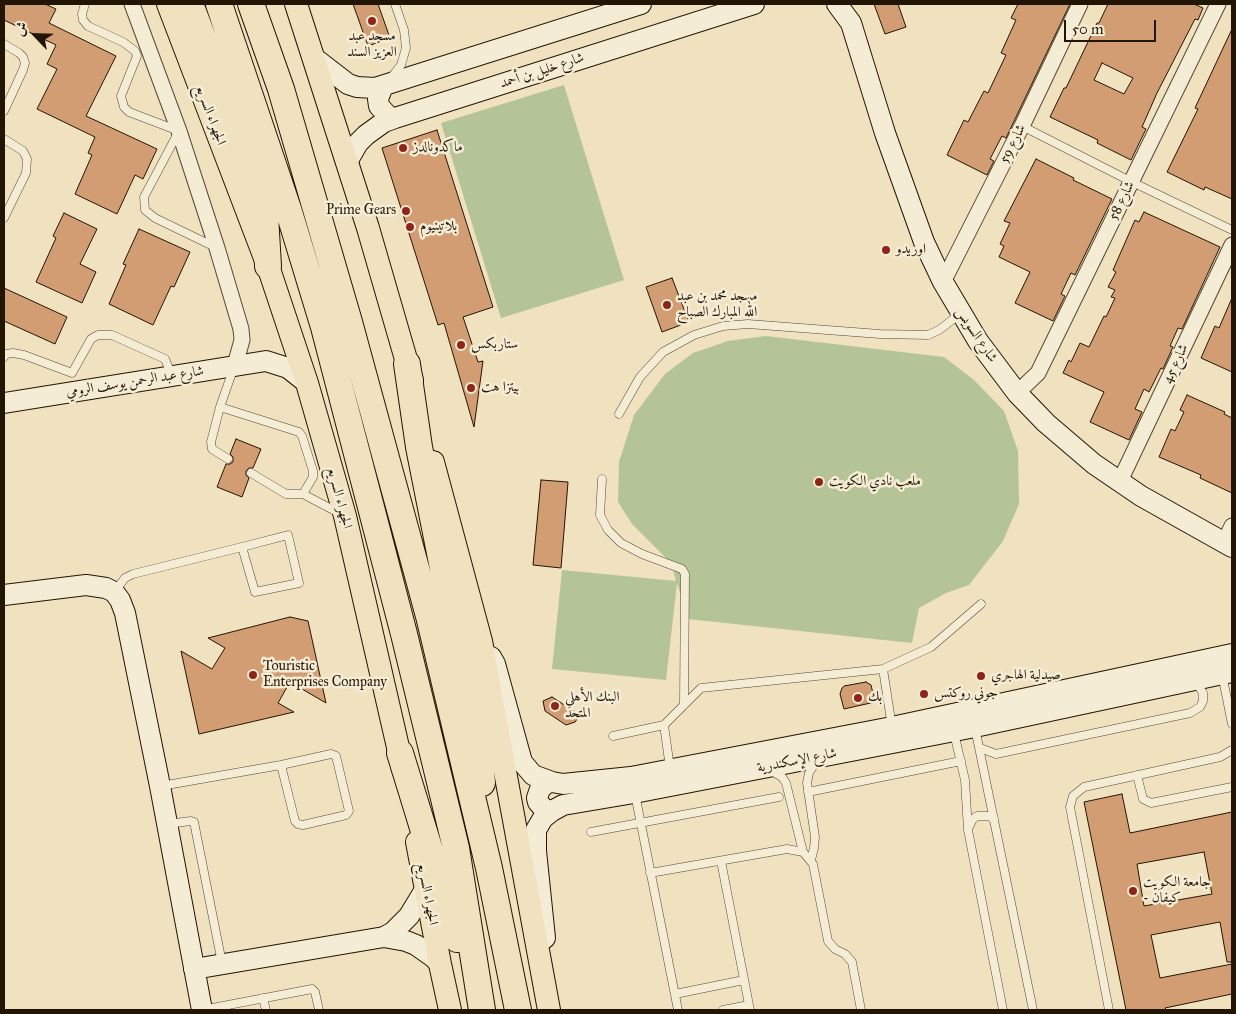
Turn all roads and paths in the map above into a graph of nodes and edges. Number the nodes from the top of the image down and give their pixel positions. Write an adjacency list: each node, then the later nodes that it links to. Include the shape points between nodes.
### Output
1 (85, 4): 22 (lane, via 82,14 88,26 123,42 137,56 122,96 124,107 129,112)
2 (132, 4): 22 (street)
3 (168, 4): 31 (main road, الجهراء السريع)
4 (190, 4): 31 (highway, via 256,177 265,215)
5 (220, 4): 110 (highway, الجهراء السريع, via 324,327 402,624 456,848)
6 (250, 4): 93 (highway, via 281,89 352,331 429,616)
7 (296, 4): 17 (main road)
8 (395, 4): 18 (lane, via 406,48 396,72)
9 (641, 4): 18 (street)
10 (754, 4): 14 (street, شارع خليل بن أحمد)
11 (837, 4): 15 (street, شارع السويس)
12 (1080, 4): 21 (street, شارع 59)
13 (1218, 4): 25 (street, شارع 58)
14 (735, 7): 20 (street, شارع خليل بن أحمد)
15 (852, 14): 32 (street, شارع السويس, via 885,133 924,242)
16 (4, 44): 19 (lane, via 20,53 24,63)
17 (313, 57): 18 (street, via 348,84 366,88); 24 (main road)
18 (383, 86): 20 (street, via 379,106 388,116)
19 (4, 111)
20 (395, 118): 24 (street, شارع خليل بن أحمد, via 366,135)
21 (1022, 126): 25 (lane); 32 (street, شارع 59)
22 (179, 131): 29 (street); 29 (lane, via 144,197 145,210)
23 (4, 139): 26 (lane, via 23,150 27,159 26,174)
24 (347, 162): 37 (main road)
25 (1132, 182): 27 (lane); 42 (street, شارع 58, via 1038,373)
26 (4, 218)
27 (1232, 230)
28 (1232, 245): 30 (street, شارع 45)
29 (217, 248): 38 (street, via 241,329 242,340)
30 (1228, 264): 49 (street, شارع 45)
31 (268, 266): 34 (main road, الجهراء السريع)
32 (943, 282): 33 (street, شارع السويس)
33 (962, 313): 42 (street, شارع السويس, via 978,341); 45 (lane, via 928,335 748,324 723,326 694,335 663,352 640,377)
34 (286, 318): 36 (street, via 286,341); 41 (main road, الجهراء السريع)
35 (4, 357): 40 (lane, via 13,353 24,355)
36 (266, 361): 38 (street, شارع عبد الرحمن يوسف الرومي); 41 (street, شارع عبد الرحمن يوسف الرومي, via 288,368)
37 (407, 364): 57 (main road); 93 (highway, via 419,447 480,755)
38 (235, 366): 39 (street, شارع عبد الرحمن يوسف الرومي); 44 (lane)
39 (172, 377): 40 (street, شارع عبد الرحمن يوسف الرومي); 40 (lane, via 165,359 103,334 87,344)
40 (74, 383): 43 (street, شارع عبد الرحمن يوسف الرومي)
41 (306, 383): 51 (main road, الجهراء السريع)
42 (1017, 393): 49 (street, شارع السويس, via 1046,423)
43 (4, 403)
44 (220, 407): 46 (lane, via 210,442 212,449); 50 (lane, via 299,432 313,471)
45 (619, 414)
46 (228, 459)
47 (251, 473): 50 (lane, via 286,494)
48 (602, 479): 62 (lane, via 600,515 608,530 621,543 682,569 685,574)
49 (1119, 483): 52 (street, شارع السويس)
50 (303, 494): 51 (lane)
51 (345, 516): 71 (main road, الجهراء السريع)
52 (1230, 539)
53 (242, 547): 53 (lane, via 288,535 299,582 255,592); 54 (lane, via 133,574 125,578)
54 (114, 592): 55 (street, via 86,585); 80 (street, via 125,613)
55 (4, 595)
56 (981, 604): 59 (lane, via 931,647)
57 (480, 641): 78 (street, شارع الإسكندرية, via 495,664 522,762 533,774); 103 (main road)
58 (1232, 654): 63 (street, شارع الإسكندرية)
59 (883, 669): 62 (lane, via 701,688); 67 (lane)
60 (1227, 673): 61 (street, شارع الإسكندرية); 65 (lane)
61 (1190, 681): 63 (street, شارع الإسكندرية); 69 (lane, via 1203,693 1200,707 1190,713 996,754)
62 (684, 705): 66 (lane)
63 (973, 719): 64 (street, شارع الإسكندرية); 69 (lane)
64 (952, 723): 67 (street, شارع الإسكندرية); 72 (street, شارع الإسكندرية); 73 (lane)
65 (1232, 724)
66 (664, 725): 68 (lane); 76 (lane)
67 (892, 727): 76 (street, شارع الإسكندرية)
68 (613, 736)
69 (980, 748): 85 (lane)
70 (1232, 750): 77 (lane, via 1220,756)
71 (400, 753): 95 (main road, الجهراء السريع); 110 (highway)
72 (820, 757): 75 (street, شارع الإسكندرية); 82 (lane, via 809,773)
73 (961, 761): 82 (lane); 88 (lane)
74 (281, 765): 74 (lane, via 298,824 346,815 349,811 336,756 331,754); 80 (lane)
75 (764, 767): 79 (street, شارع الإسكندرية); 90 (lane, via 786,783)
76 (670, 768): 79 (street, شارع الإسكندرية)
77 (1137, 775): 81 (lane, via 1143,799 1151,803); 117 (lane, via 1084,788 1077,792 1070,807)
78 (552, 782): 79 (street, شارع الإسكندرية); 84 (street, via 540,789 538,798 544,809)
79 (632, 785): 84 (street, شارع الإسكندرية); 86 (lane)
80 (160, 786): 87 (street)
81 (1232, 787)
82 (808, 792): 91 (lane, via 815,837)
83 (779, 798): 86 (lane)
84 (552, 811): 103 (street, via 536,830 547,954)
85 (994, 819): 88 (lane, via 978,816 969,824); 116 (lane)
86 (640, 823): 89 (lane); 94 (lane)
87 (167, 824): 97 (lane, via 194,822); 99 (street)
88 (968, 830): 115 (lane)
89 (591, 832)
90 (803, 852): 91 (lane); 92 (lane, via 787,849)
91 (811, 860): 114 (lane, via 828,940 852,962)
92 (721, 861): 94 (lane); 100 (lane)
93 (489, 868): 111 (highway)
94 (650, 873): 101 (lane)
95 (426, 888): 96 (street, via 409,916); 98 (main road, الجهراء السريع)
96 (384, 937): 97 (street); 98 (street, via 416,945)
97 (222, 964): 99 (street)
98 (440, 964): 109 (main road, الجهراء السريع)
99 (194, 969): 106 (street)
100 (744, 980): 101 (lane); 105 (lane)
101 (675, 994): 112 (lane)
102 (263, 998): 104 (lane); 107 (lane); 108 (lane, via 312,989 316,992)
103 (547, 1004)
104 (230, 1007): 106 (lane)
105 (749, 1008): 113 (lane)
106 (202, 1010)
107 (266, 1010)
108 (318, 1010)
109 (450, 1010)
110 (480, 1010)
111 (518, 1010)
112 (678, 1010)
113 (723, 1010)
114 (861, 1010)
115 (1003, 1010)
116 (1033, 1010)
117 (1109, 1010)

